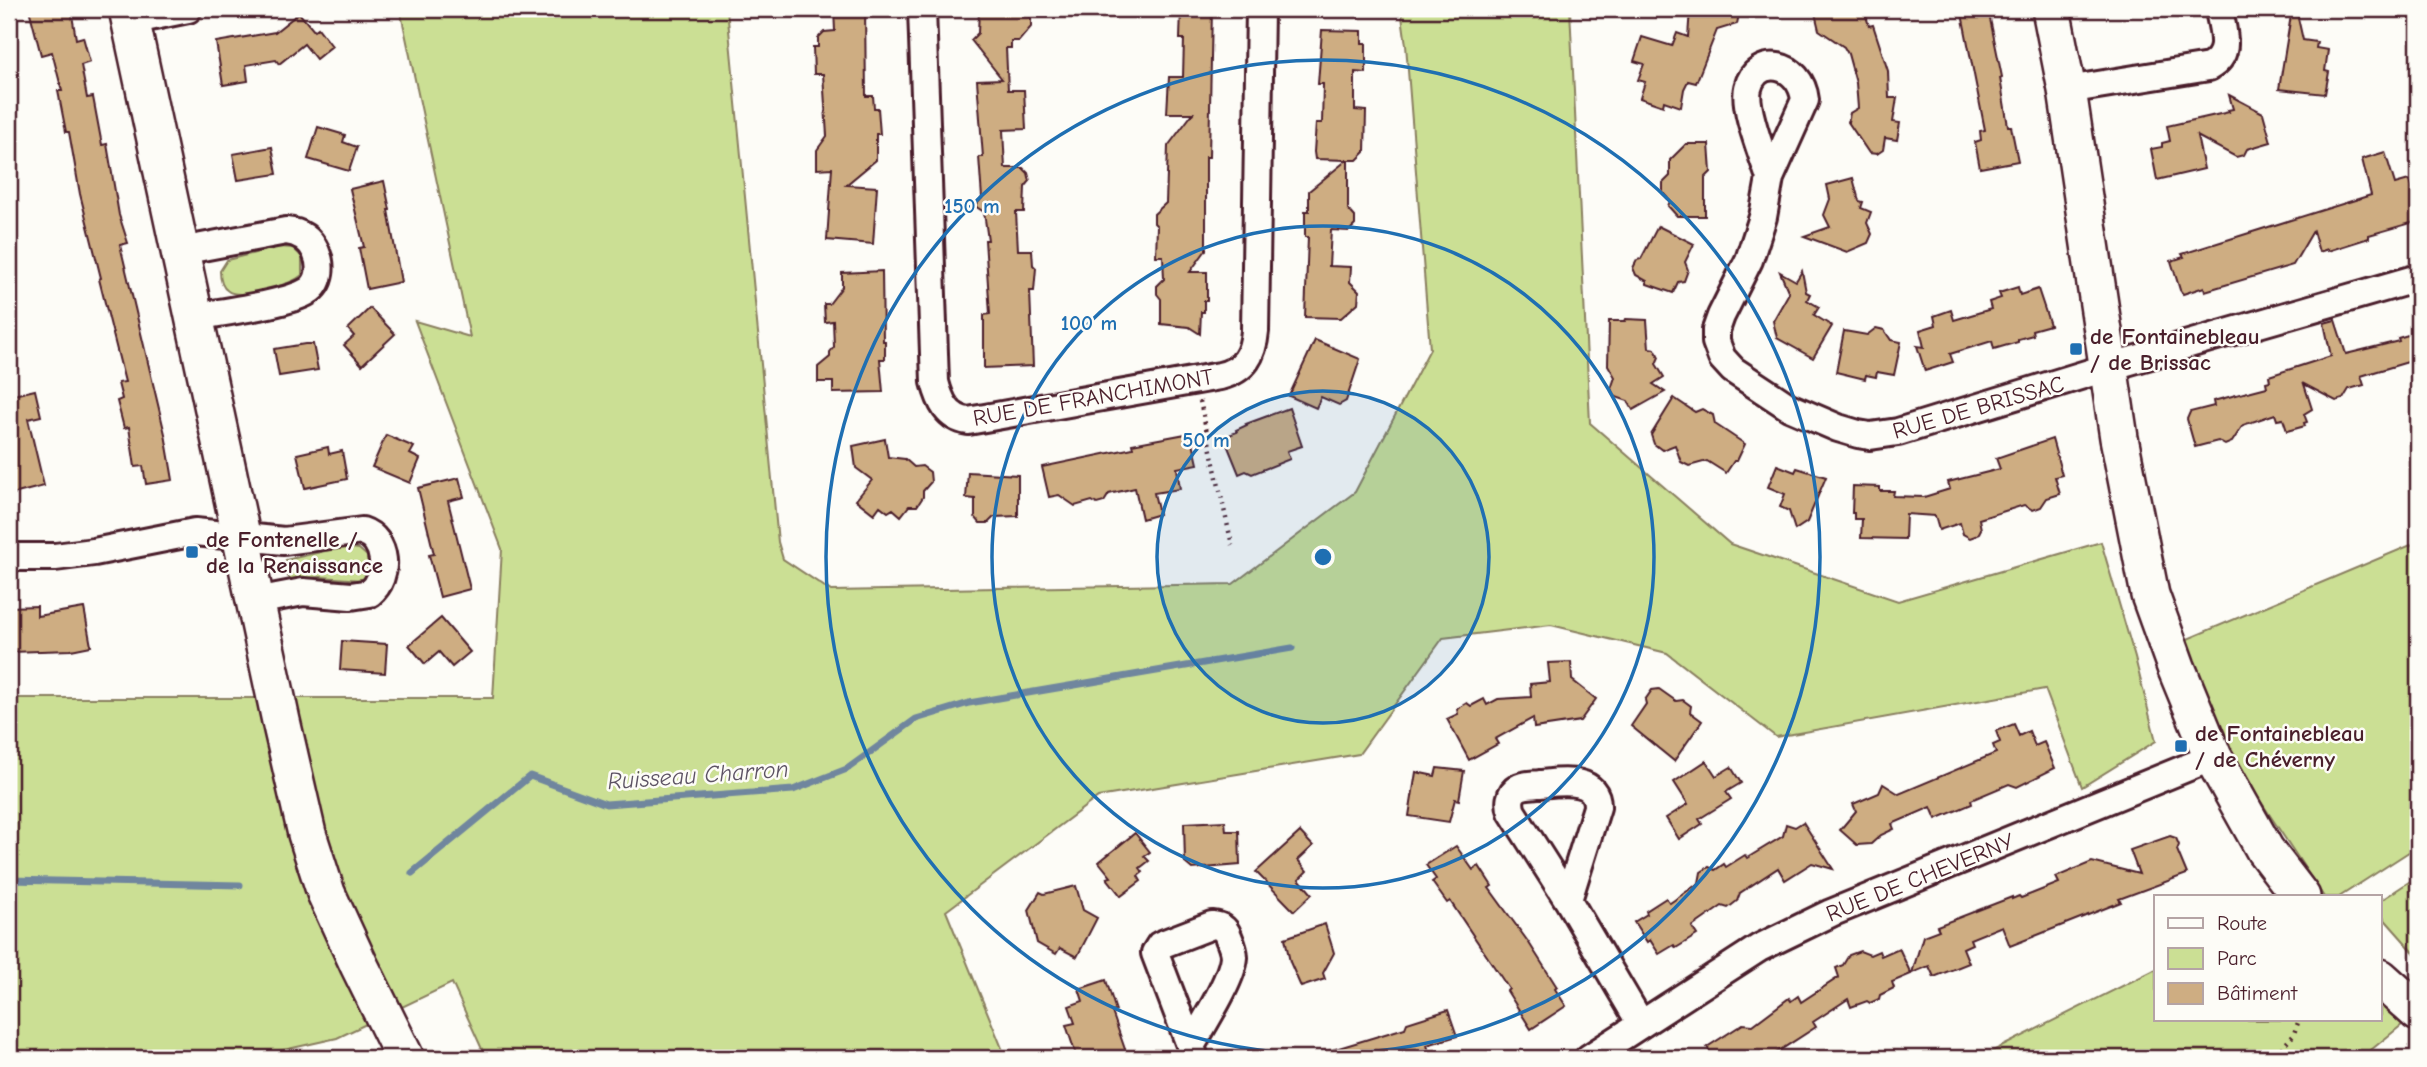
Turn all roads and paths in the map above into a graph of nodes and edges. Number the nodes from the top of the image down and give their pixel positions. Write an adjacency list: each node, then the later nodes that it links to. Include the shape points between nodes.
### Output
1 (188, 9): 6 (street)
2 (922, 9): 13 (street, RUE DE FRANCHIMONT, via 935,382 944,406 959,420 968,421)
3 (1260, 9): 13 (street, RUE DE FRANCHIMONT, via 1254,343 1240,369)
4 (2052, 9): 7 (street)
5 (2219, 9): 7 (street, via 2223,56 2209,67)
6 (129, 15): 9 (street)
7 (2067, 90): 12 (street)
8 (1770, 178): 12 (street, RUE DE BRISSAC, via 1749,260 1721,316 1716,342 1722,359 1733,370 1789,407 1838,428 1882,435)
9 (181, 251): 11 (street); 11 (street, via 286,231 309,241 320,263 308,292)
10 (2418, 278): 12 (street)
11 (195, 317): 14 (street)
12 (2109, 368): 18 (street, via 2150,595)
13 (1196, 380): 15 (path)
14 (243, 537): 16 (street, via 195,532 94,552); 17 (street); 17 (street, via 284,541 362,531 376,540 382,555 383,577 370,593 303,592)
15 (1232, 545)
16 (9, 557)
17 (256, 601): 25 (street, via 319,874)
18 (2213, 757): 19 (street, via 2265,850); 24 (street, RUE DE CHEVERNY, via 1831,913 1759,948)
19 (2299, 895)
20 (1569, 900): 24 (street)
21 (2382, 980): 22 (street)
22 (2418, 1012)
23 (2300, 1021): 27 (path)
24 (1641, 1024): 26 (street, RUE DE CHEVERNY)
25 (405, 1058)
26 (1589, 1058)
27 (2272, 1058)

